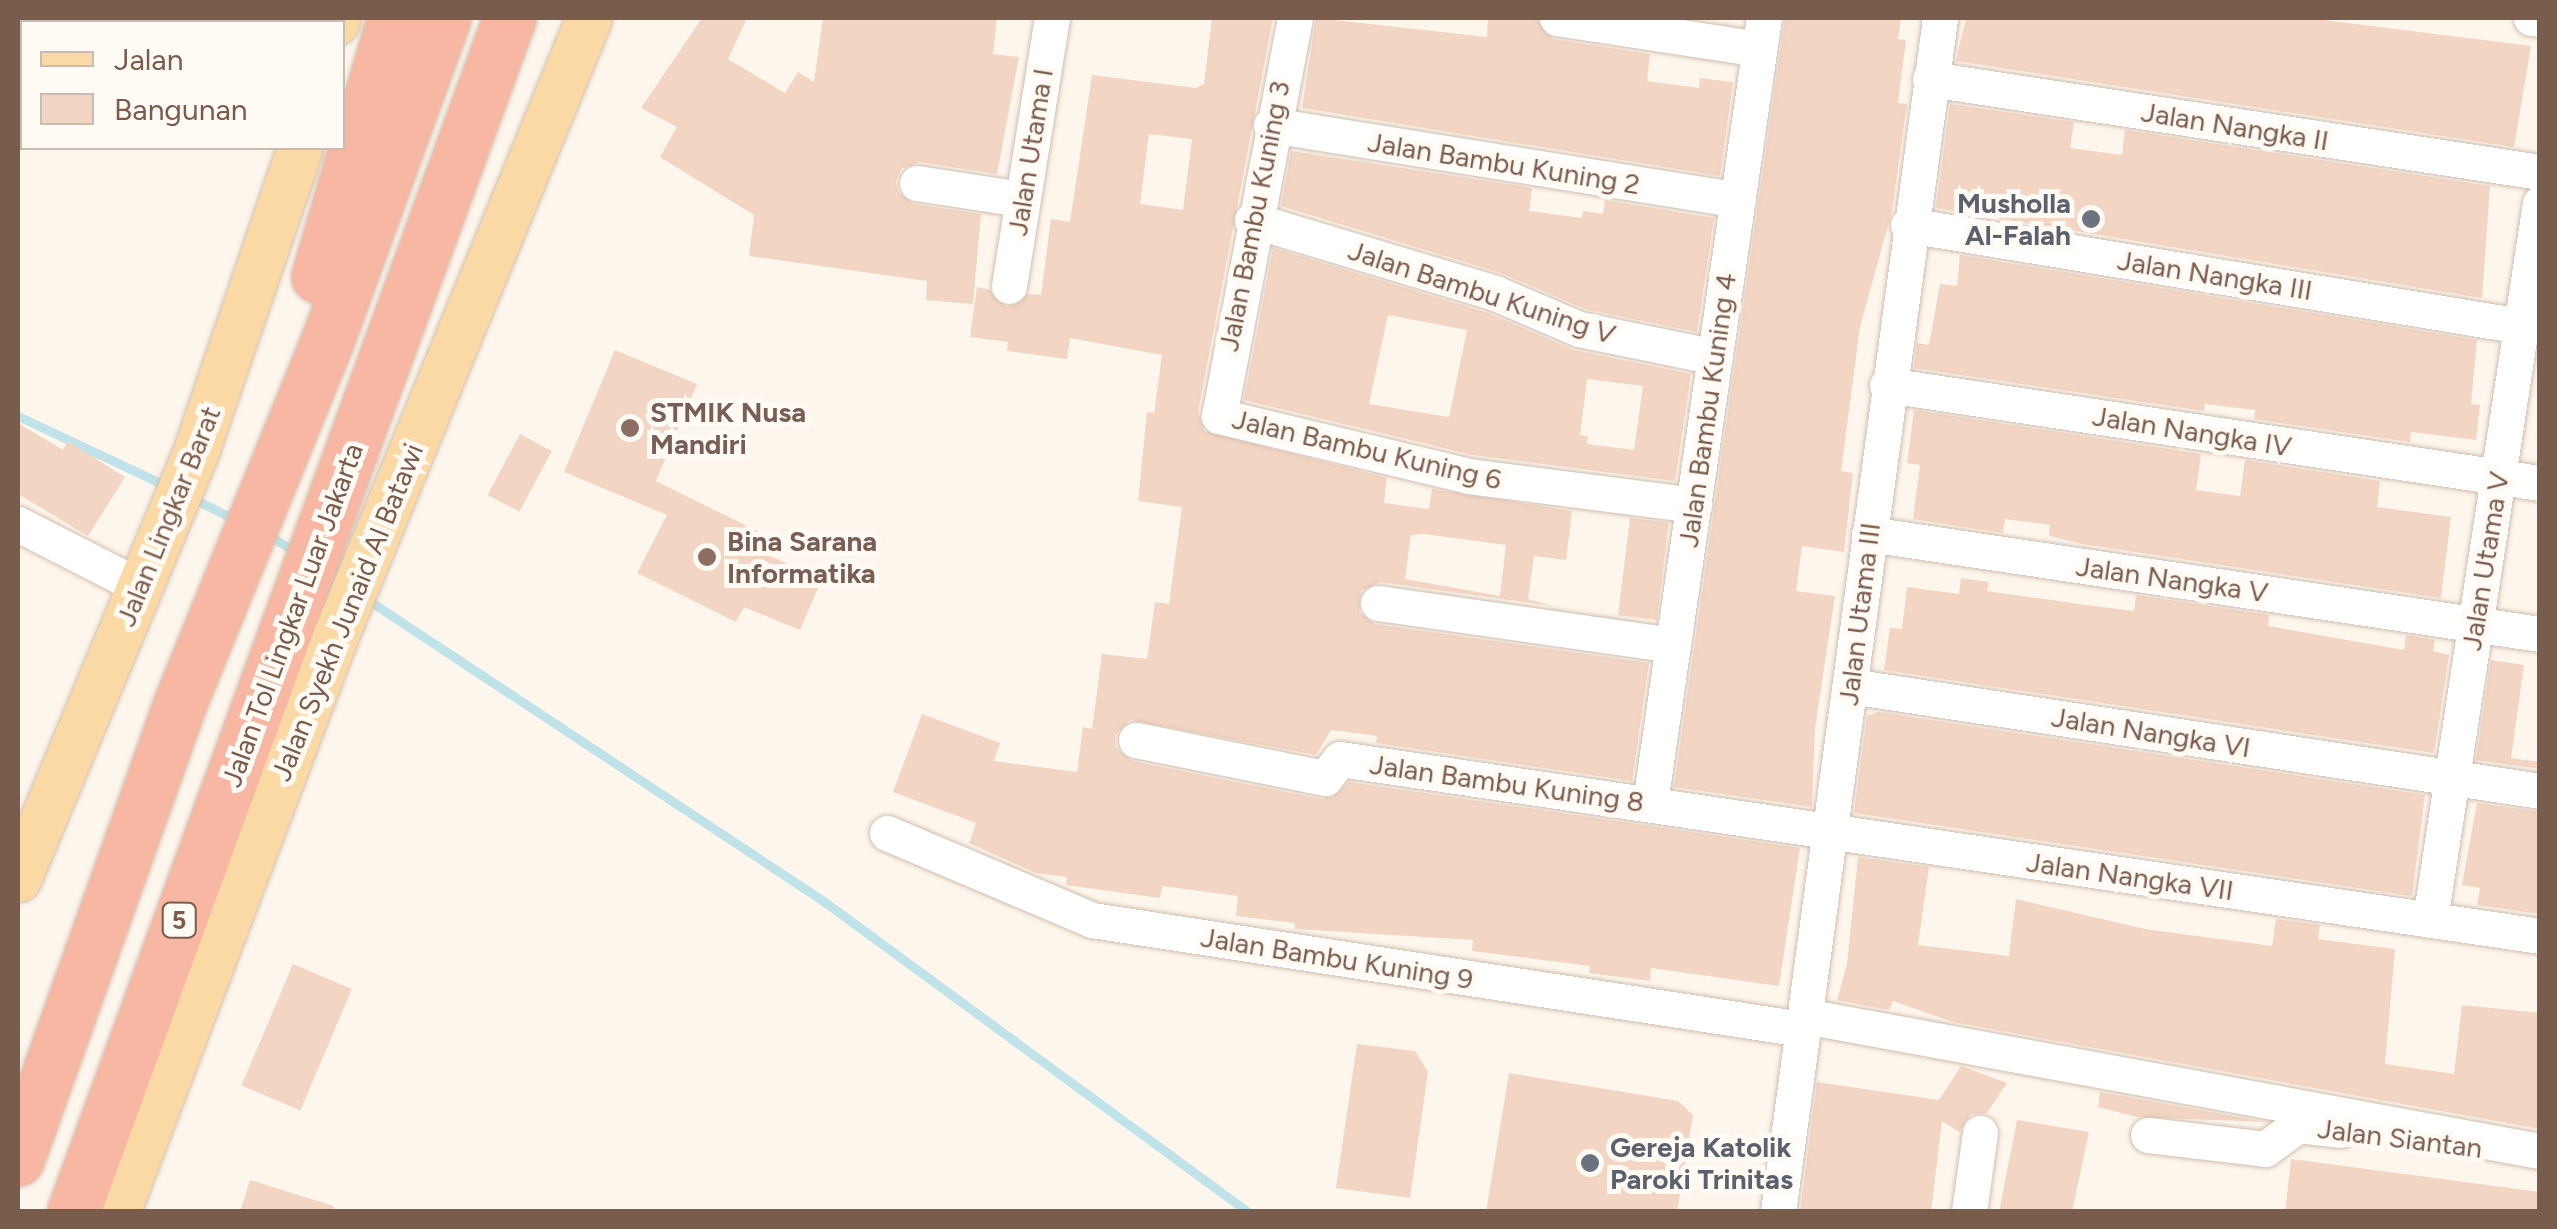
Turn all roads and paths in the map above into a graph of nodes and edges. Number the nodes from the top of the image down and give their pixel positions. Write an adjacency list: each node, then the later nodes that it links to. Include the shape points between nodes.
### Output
1 (394, 18): 24 (highway, via 311,301)
2 (446, 18): 24 (highway)
3 (510, 18): 53 (highway, Jalan Tol Lingkar Luar Jakarta / 5)
4 (589, 18): 54 (main road, Jalan Syekh Junaid Al Batawi, via 337,632)
5 (1052, 18): 17 (street, Jalan Utama I)
6 (1295, 18): 13 (street, Jalan Bambu Kuning 3)
7 (1557, 18): 11 (street)
8 (1940, 18): 12 (street, Jalan Utama III)
9 (2531, 18): 10 (street)
10 (2540, 19)
11 (1762, 33): 18 (street, Jalan Bambu Kuning 4)
12 (1930, 79): 15 (street, Jalan Nangka II); 21 (street, Jalan Utama III)
13 (1271, 125): 18 (street, Jalan Bambu Kuning 2); 20 (street, Jalan Bambu Kuning 3)
14 (299, 150): 33 (main road, Jalan Lingkar Barat, via 197,448)
15 (2540, 172)
16 (917, 183): 17 (street)
17 (1022, 199): 22 (street, Jalan Utama I)
18 (1738, 200): 25 (street, Jalan Bambu Kuning 4)
19 (2540, 202): 23 (street, Jalan Utama V)
20 (1252, 220): 25 (street, Jalan Bambu Kuning V, via 1495,293 1579,329); 27 (street, Jalan Bambu Kuning 3)
21 (1908, 225): 23 (street, Jalan Nangka III); 26 (street, Jalan Utama III)
22 (1008, 286)
23 (2521, 326): 28 (street, Jalan Utama V)
24 (329, 338): 52 (highway, via 225,596)
25 (1715, 356): 30 (street, Jalan Bambu Kuning 4)
26 (1887, 386): 28 (street, Jalan Nangka IV); 32 (street, Jalan Utama III)
27 (1220, 416): 30 (street, Jalan Bambu Kuning 6, via 1469,476)
28 (2498, 476): 29 (street, Jalan Nangka IV); 35 (street, Jalan Utama V)
29 (2540, 483)
30 (1694, 505): 37 (street, Jalan Bambu Kuning 4)
31 (18, 524): 33 (street)
32 (1868, 534): 35 (street, Jalan Nangka V); 38 (street, Jalan Utama III)
33 (141, 587): 45 (main road, Jalan Lingkar Barat)
34 (1378, 603): 37 (street)
35 (2475, 624): 36 (street, Jalan Nangka V); 40 (street, Jalan Utama V)
36 (2540, 634)
37 (1673, 644): 42 (street, Jalan Bambu Kuning 4)
38 (1850, 686): 40 (street, Jalan Nangka VI); 44 (street, Jalan Utama III)
39 (1136, 740): 42 (street, Jalan Bambu Kuning 8, via 1325,778 1340,758)
40 (2452, 778): 41 (street, Jalan Nangka VI); 46 (street, Jalan Utama V)
41 (2540, 791)
42 (1650, 803): 44 (street, Jalan Bambu Kuning 8)
43 (887, 833): 48 (street, Jalan Bambu Kuning 9, via 1092,920)
44 (1831, 835): 46 (street, Jalan Nangka VII); 48 (street, Jalan Utama III)
45 (18, 879)
46 (2430, 920): 47 (street, Jalan Nangka VII)
47 (2540, 936)
48 (1804, 1022): 51 (street, Jalan Bambu Kuning 9); 55 (street, Jalan Utama III)
49 (1980, 1132): 56 (street)
50 (2148, 1136): 51 (street, Jalan Siantan, via 2265,1149 2298,1125)
51 (2540, 1154)
52 (18, 1160)
53 (74, 1212)
54 (118, 1212)
55 (1778, 1212)
56 (1969, 1212)

